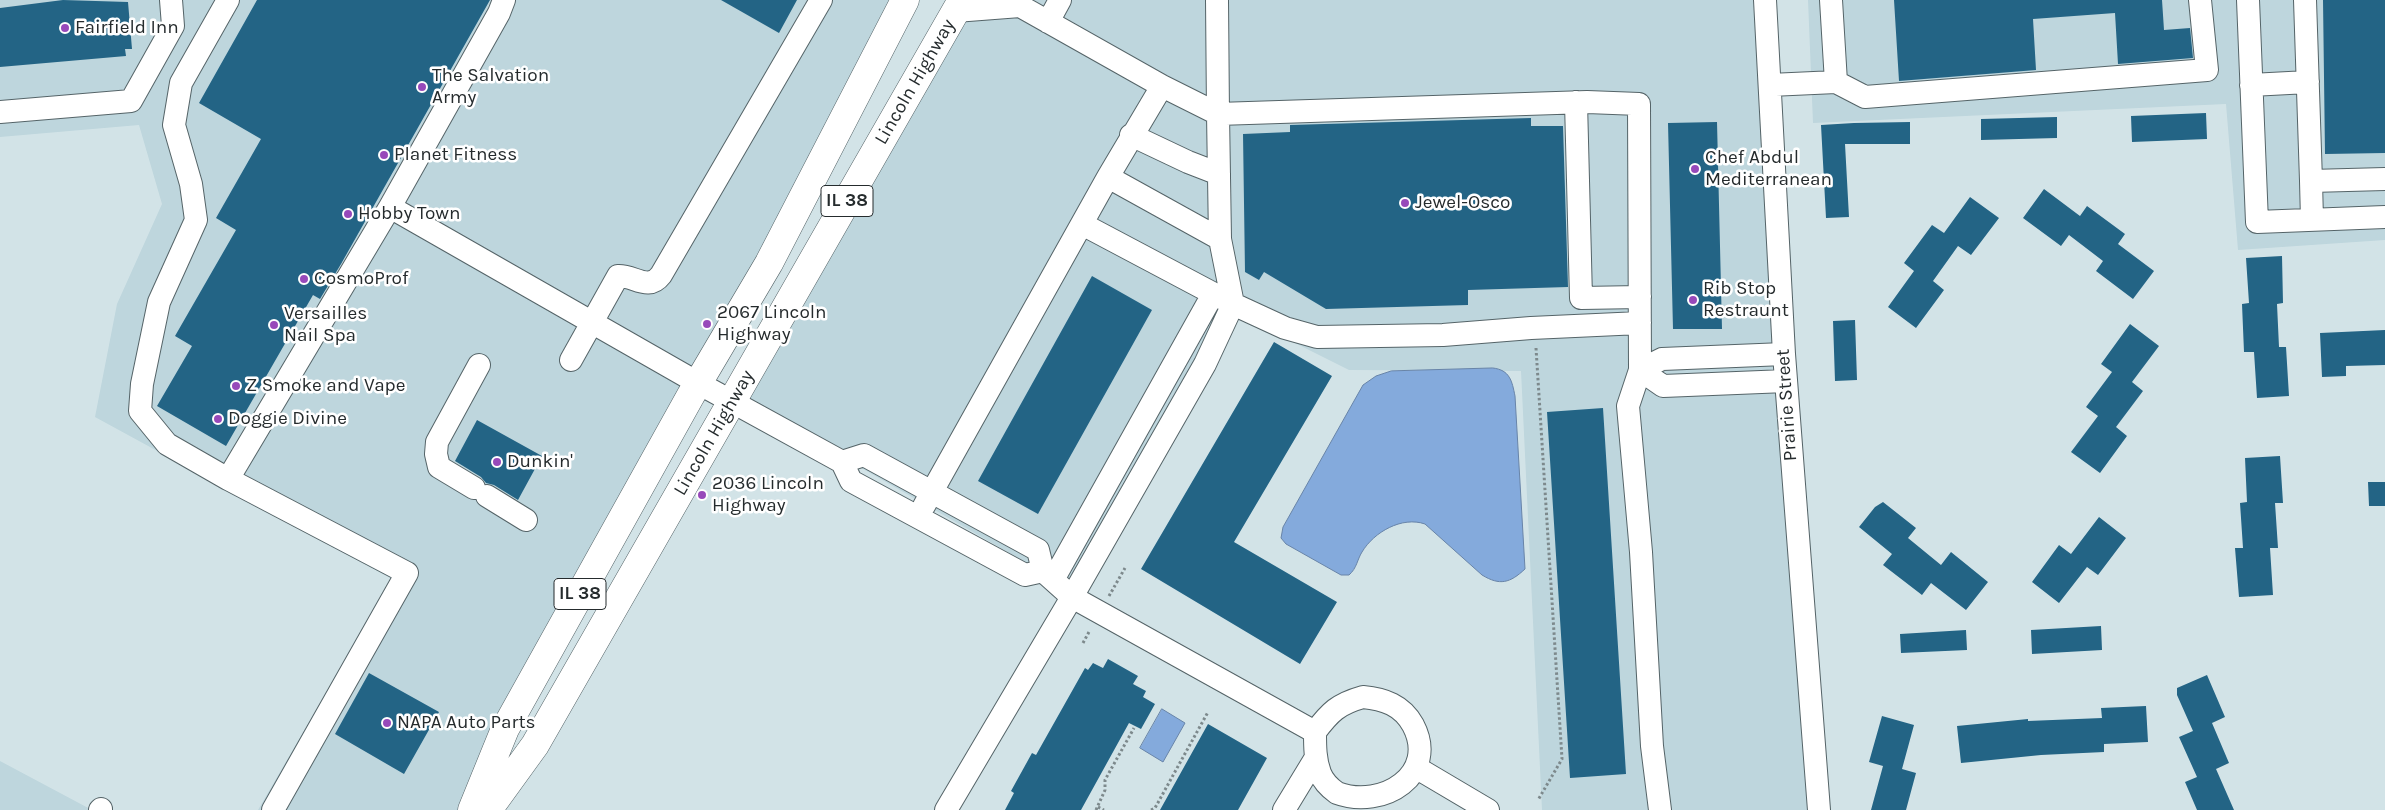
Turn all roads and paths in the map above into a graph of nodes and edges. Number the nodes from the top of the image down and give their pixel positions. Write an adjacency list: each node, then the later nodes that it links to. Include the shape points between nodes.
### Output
1 (171, 0): 22 (street, via 173,26 131,102)
2 (228, 0): 47 (street, via 181,83 174,126 191,184 196,220 159,302 142,384 140,411 167,444)
3 (504, 0): 29 (street)
4 (821, 0): 36 (street, via 661,275 654,282 645,284 618,276)
5 (905, 0): 44 (main road, Lincoln Highway / IL 38, via 769,263)
6 (1060, 0): 15 (street)
7 (1217, 0): 23 (street)
8 (1765, 0): 18 (street, Prairie Street)
9 (1831, 0): 16 (street)
10 (2200, 0): 16 (street, via 2207,70 1865,97)
11 (2248, 0): 19 (street)
12 (2304, 0): 17 (street)
13 (1017, 3): 14 (street); 15 (street)
14 (959, 6): 45 (main road, Lincoln Highway / IL 38)
15 (1048, 22): 20 (street)
16 (1836, 82): 18 (street)
17 (2308, 82): 19 (street); 28 (street)
18 (1770, 85): 39 (street, Prairie Street)
19 (2251, 85): 31 (street, via 2258,222)
20 (1162, 86): 23 (street); 24 (street)
21 (1576, 102): 23 (street); 34 (street, via 1581,298); 34 (street, via 1639,104)
22 (0, 112)
23 (1218, 114): 25 (street)
24 (1131, 135): 25 (street); 26 (street)
25 (1219, 174): 33 (street)
26 (1108, 177): 32 (street); 33 (street)
27 (2385, 179): 28 (street)
28 (2311, 181): 31 (street)
29 (390, 207): 36 (street); 47 (street)
30 (2385, 217): 31 (street)
31 (2312, 220)
32 (1082, 224): 35 (street); 48 (street)
33 (1220, 239): 35 (street)
34 (1640, 297): 37 (street)
35 (1223, 299): 37 (street, via 1286,328 1317,337 1443,336); 51 (street); 52 (street, via 1205,364)
36 (592, 322): 40 (street); 44 (street)
37 (1640, 323): 42 (street)
38 (1536, 346): 58 (path, via 1562,759)
39 (1784, 354): 42 (street, via 1662,359); 43 (street, Prairie Street)
40 (571, 360)
41 (479, 365): 50 (street, via 437,442 436,454 440,467)
42 (1640, 370): 43 (street, via 1663,386); 69 (street, via 1628,406 1641,552 1652,746)
43 (1786, 381): 70 (street, Prairie Street)
44 (698, 384): 45 (street); 62 (main road, Lincoln Highway / IL 38, via 505,728)
45 (732, 402): 46 (street); 63 (main road, Lincoln Highway / IL 38, via 535,745)
46 (842, 462): 48 (street, via 864,455); 49 (street, via 850,481)
47 (228, 479): 61 (street, via 407,572)
48 (932, 493): 49 (street); 51 (street, via 1038,550)
49 (917, 518): 51 (street, via 1025,576)
50 (526, 520)
51 (1048, 575): 52 (street)
52 (1072, 597): 55 (street); 64 (street)
53 (1208, 712): 66 (path)
54 (1134, 728): 60 (path, via 1105,780)
55 (1315, 732): 56 (street); 57 (street, via 1331,711 1346,702 1363,697 1380,698 1409,718 1417,733 1420,750)
56 (1315, 759): 59 (street, via 1331,789 1346,798); 67 (street)
57 (1417, 768): 59 (street, via 1409,783); 68 (street)
58 (1538, 800)
59 (1378, 806)
60 (1097, 808): 65 (path)
61 (273, 810)
62 (472, 810)
63 (488, 810)
64 (946, 810)
65 (1104, 810)
66 (1151, 810)
67 (1284, 810)
68 (1488, 810)
69 (1660, 810)
70 (1819, 810)

